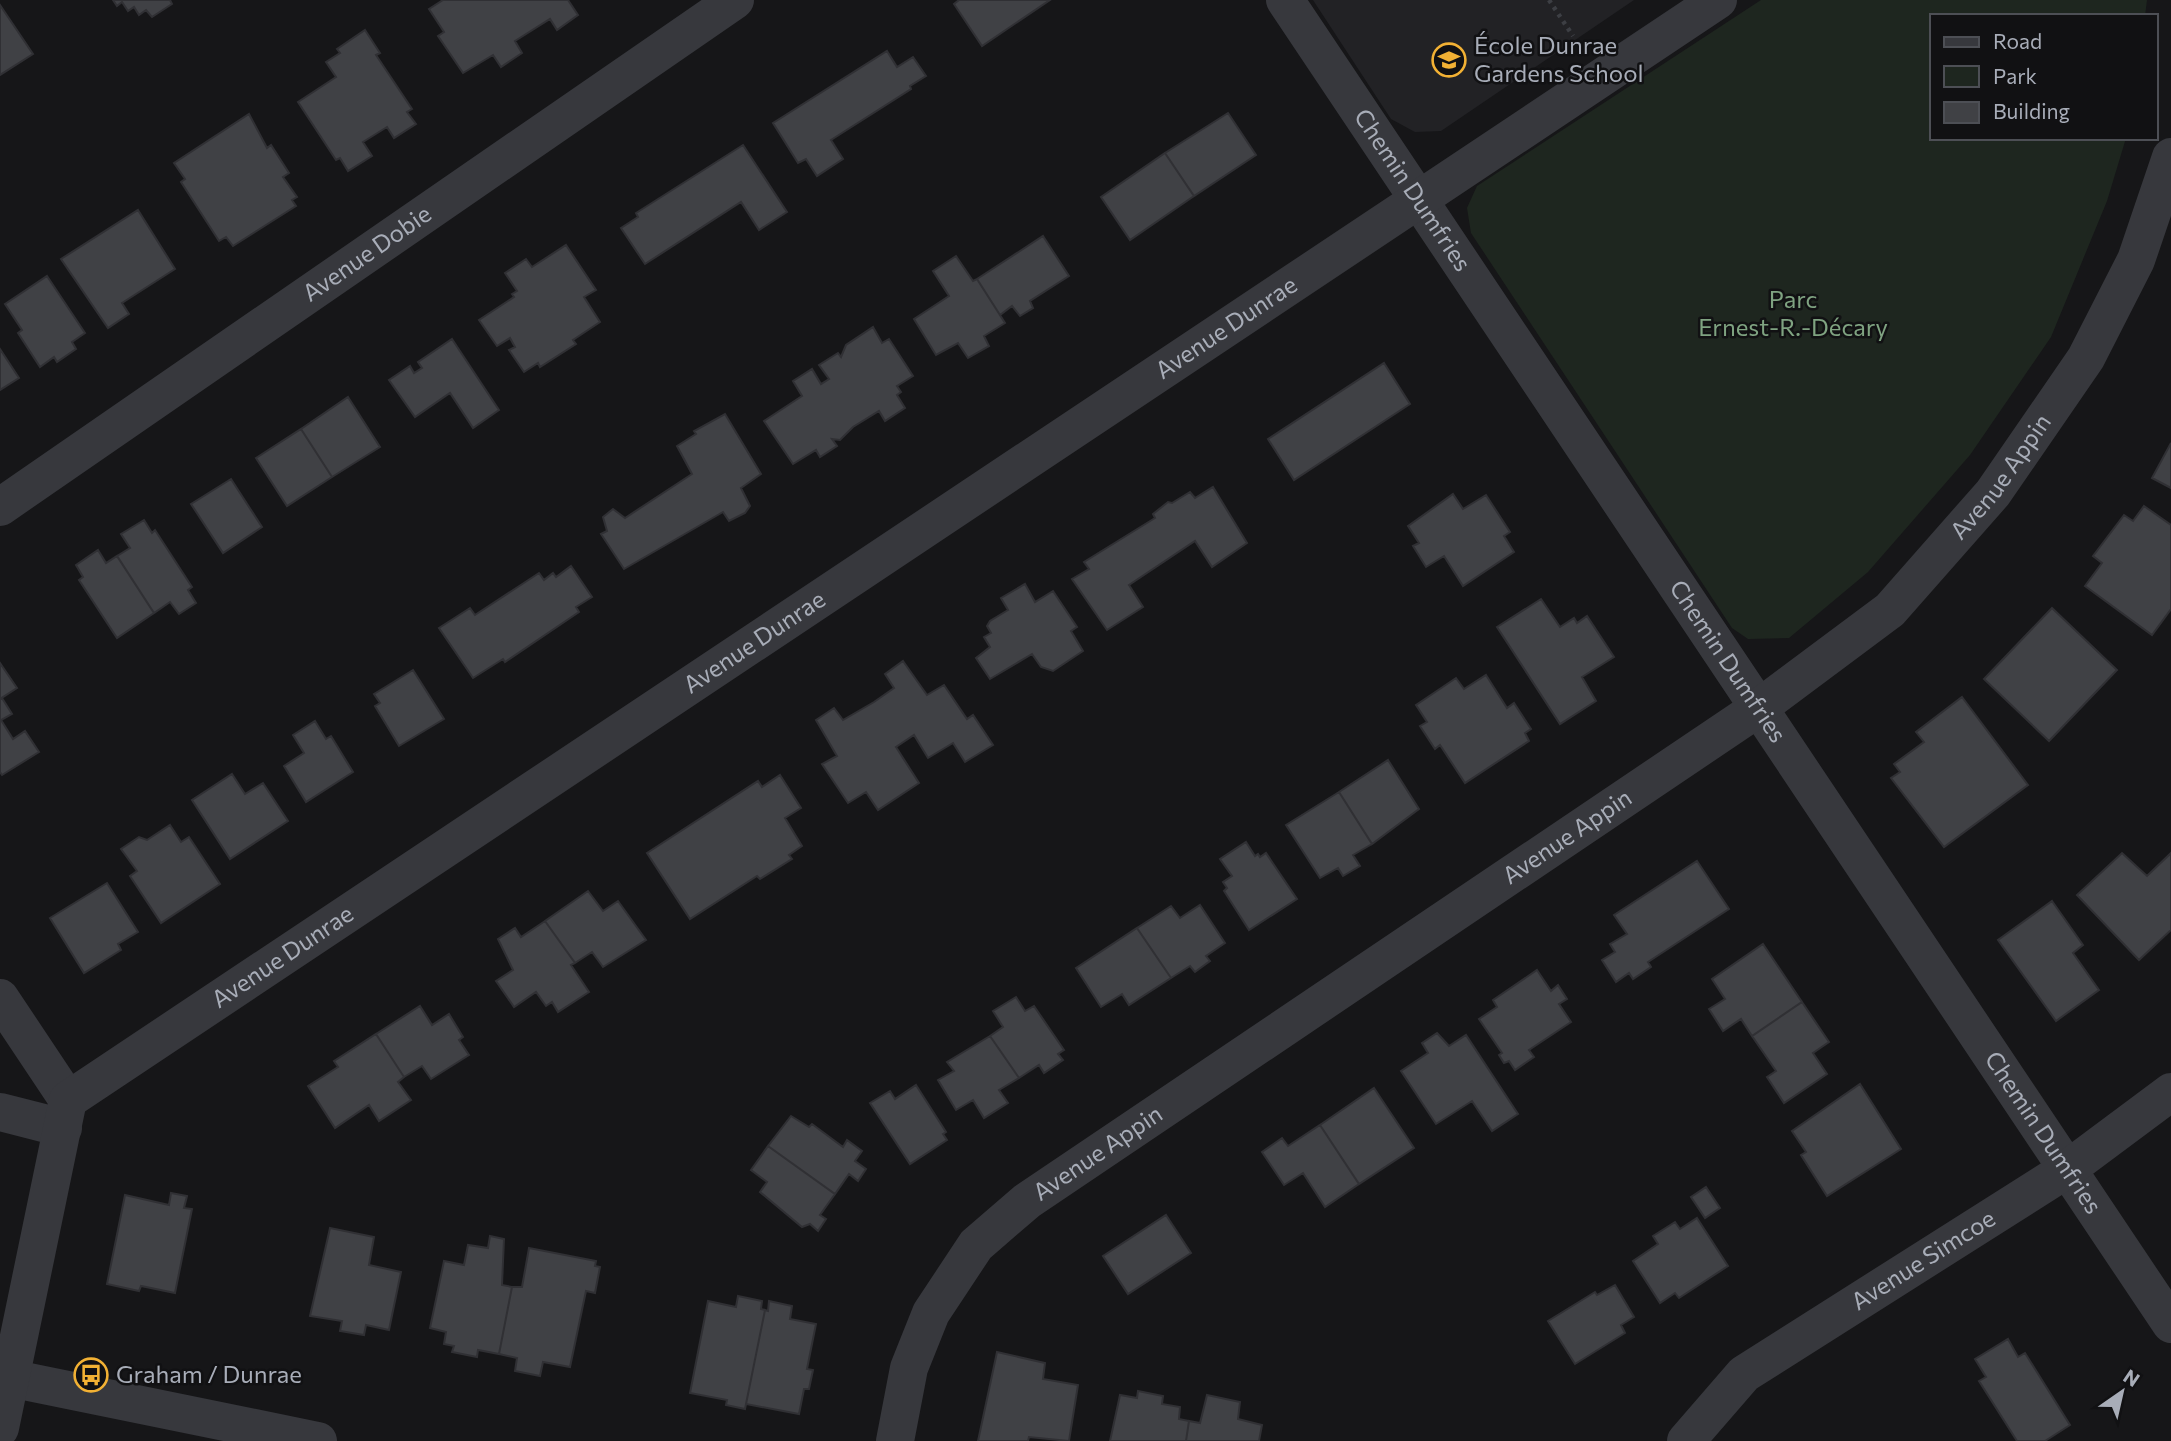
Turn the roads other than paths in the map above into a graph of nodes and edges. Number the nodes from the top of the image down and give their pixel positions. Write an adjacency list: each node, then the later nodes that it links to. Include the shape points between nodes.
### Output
1 (735, 0): 6 (street, Avenue Dobie)
2 (1285, 0): 5 (street, Chemin Dumfries)
3 (1718, 0): 5 (street, Avenue Dunrae)
4 (2171, 157): 7 (street, Avenue Appin, via 2136,260 2086,358 1993,493 1890,611)
5 (1418, 199): 7 (street, Chemin Dumfries); 11 (street, Avenue Dunrae)
6 (0, 507)
7 (1760, 707): 12 (street, Chemin Dumfries); 17 (street, Avenue Appin, via 1027,1201 976,1245 931,1312 909,1368)
8 (0, 998): 11 (street)
9 (2171, 1093): 12 (street, Avenue Simcoe)
10 (0, 1112): 11 (street)
11 (66, 1114): 14 (street)
12 (2069, 1168): 13 (street, Chemin Dumfries); 18 (street, Avenue Simcoe, via 1744,1374)
13 (2171, 1324)
14 (5, 1377): 15 (street); 16 (street)
15 (0, 1428)
16 (318, 1441)
17 (895, 1441)
18 (1686, 1441)

